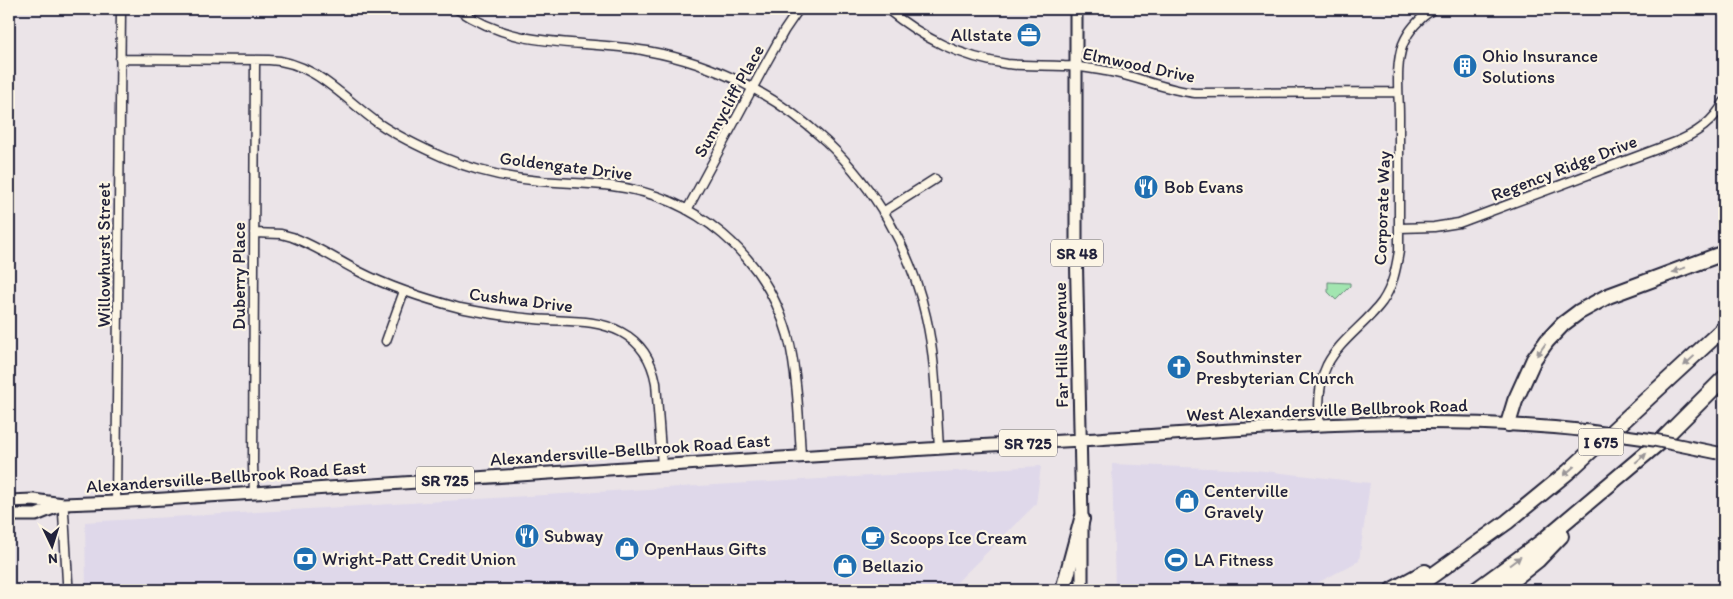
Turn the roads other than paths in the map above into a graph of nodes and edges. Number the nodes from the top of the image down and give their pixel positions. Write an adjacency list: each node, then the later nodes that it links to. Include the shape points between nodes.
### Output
1 (120, 9): 7 (street, Willowhurst Street)
2 (457, 9): 10 (street, via 516,37 660,53 719,71)
3 (799, 9): 10 (street, Sunnycliff Place)
4 (887, 9): 9 (street, Elmwood Drive, via 932,41 966,55 1006,64)
5 (1076, 9): 9 (main road, Far Hills Avenue / SR 48)
6 (1432, 9): 11 (street, Corporate Way, via 1416,23 1403,44)
7 (120, 59): 8 (street, Goldengate Drive); 33 (street, Willowhurst Street)
8 (255, 60): 14 (street, Goldengate Drive, via 275,60 304,68 396,134 469,167 528,179 634,189); 17 (street, Duberry Place)
9 (1077, 66): 11 (street, Elmwood Drive, via 1195,92); 25 (main road, Far Hills Avenue / SR 48)
10 (753, 88): 14 (street, Sunnycliff Place); 15 (street, via 797,116 827,142 856,173)
11 (1398, 92): 16 (street, Corporate Way)
12 (1724, 102): 16 (street, Regency Ridge Drive, via 1704,126 1673,143 1459,223 1434,228)
13 (935, 179): 15 (street)
14 (688, 210): 28 (street, Goldengate Drive, via 716,229 744,255 765,282 779,310 791,349)
15 (883, 212): 26 (street, via 911,266 926,315 934,360)
16 (1399, 228): 24 (street, Corporate Way, via 1397,265 1389,289 1382,302 1326,367 1320,391)
17 (254, 233): 19 (street, Cushwa Drive, via 292,237); 31 (street, Duberry Place)
18 (1724, 253): 23 (highway, one-way to 23, via 1608,296 1574,316 1534,359)
19 (404, 290): 21 (street); 29 (street, Cushwa Drive, via 460,308 500,316 600,324 632,338 644,351 654,372)
20 (1724, 328): 37 (highway, I 675, one-way to 37, via 1568,472 1507,522)
21 (386, 341)
22 (1724, 378): 30 (highway, I 675, one-way to 22, via 1662,440)
23 (1508, 424): 24 (main road, West Alexandersville Bellbrook Road, via 1410,422); 27 (main road, West Alexandersville Bellbrook Road, bridge, via 1654,440)
24 (1319, 425): 25 (main road, West Alexandersville Bellbrook Road)
25 (1080, 440): 26 (main road, Alexandersville-Bellbrook Road East / SR 725); 36 (main road, Far Hills Avenue / SR 48)
26 (939, 448): 28 (main road, Alexandersville-Bellbrook Road East / SR 725)
27 (1721, 454)
28 (801, 456): 29 (main road, Alexandersville-Bellbrook Road East / SR 725)
29 (662, 465): 31 (main road, Alexandersville-Bellbrook Road East / SR 725)
30 (1613, 481): 43 (highway, I 675, one-way to 30, via 1540,543); 44 (highway, via 1538,560)
31 (254, 493): 33 (main road, Alexandersville-Bellbrook Road East / SR 725)
32 (9, 501): 34 (main road, Alexandersville-Bellbrook Road East / SR 725)
33 (116, 502): 34 (main road, Alexandersville-Bellbrook Road East / SR 725)
34 (63, 504): 35 (main road, Alexandersville-Bellbrook Road East / SR 725, via 36,514); 38 (street)
35 (9, 516)
36 (1082, 520): 39 (highway); 40 (main road, Far Hills Avenue / SR 48)
37 (1470, 547): 41 (highway); 42 (highway, I 675)
38 (68, 590)
39 (1063, 590)
40 (1082, 590)
41 (1392, 590)
42 (1412, 590)
43 (1476, 590)
44 (1500, 590)

